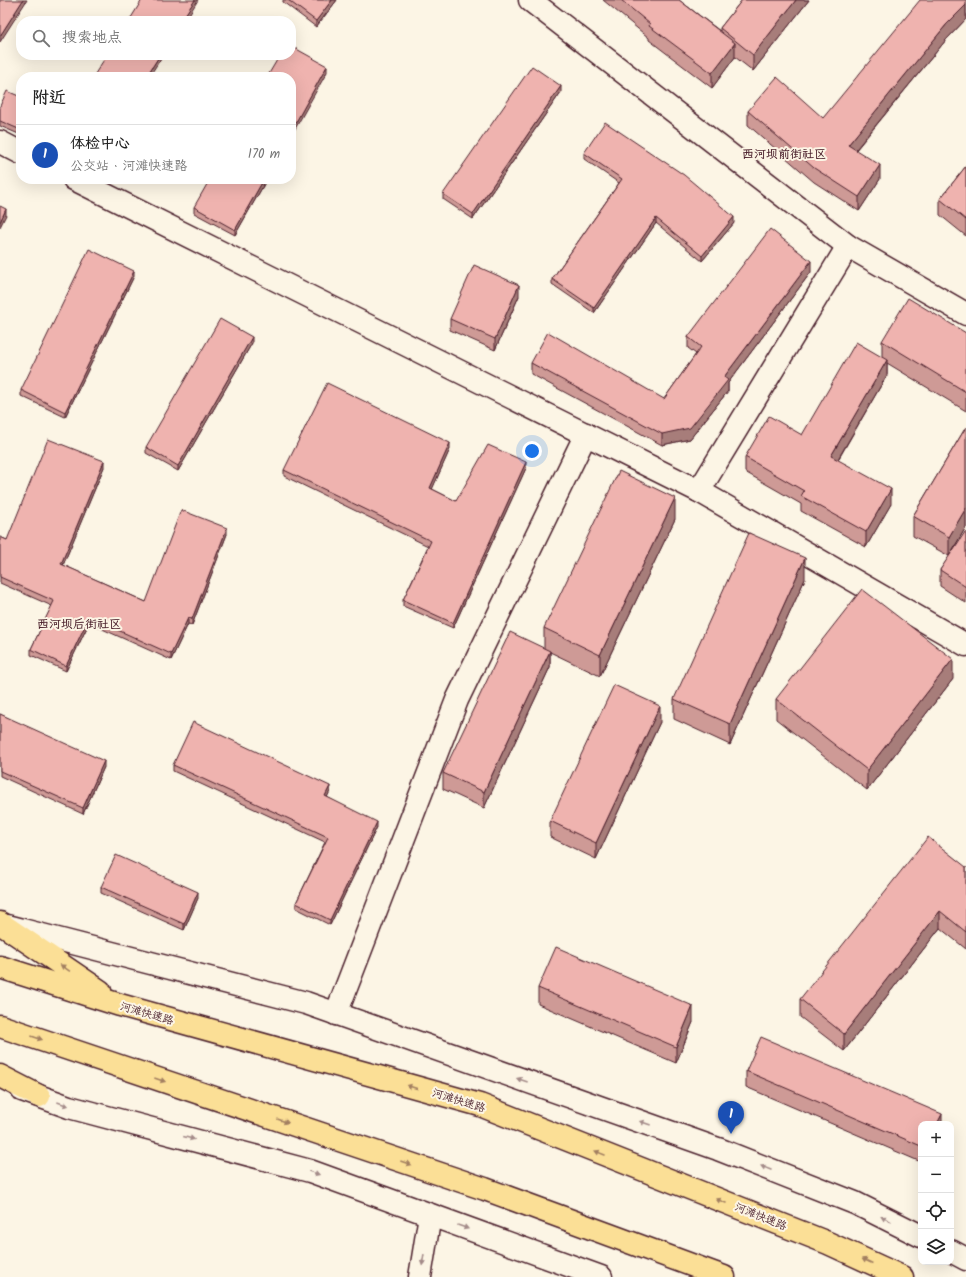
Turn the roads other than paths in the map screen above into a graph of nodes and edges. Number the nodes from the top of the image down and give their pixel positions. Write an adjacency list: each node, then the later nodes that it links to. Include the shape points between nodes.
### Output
1 (530, 0): 5 (street)
2 (0, 142): 3 (street)
3 (16, 150)
4 (84, 184): 7 (street)
5 (848, 246): 6 (street); 8 (street)
6 (966, 314)
7 (586, 434): 8 (street); 13 (street, via 457,700)
8 (699, 491): 9 (street)
9 (966, 645)
10 (1, 924): 12 (highway, one-way to 10); 13 (street, via 298,1001)
11 (0, 967): 12 (highway, 河滩快速路)
12 (120, 1005): 25 (highway, 河滩快速路, one-way to 12, via 828,1243 480,1106)
13 (336, 1014): 19 (street, one-way to 13, via 855,1203 718,1149)
14 (0, 1026): 24 (highway, one-way to 24, via 485,1189)
15 (0, 1076): 17 (highway)
16 (0, 1082): 17 (street)
17 (39, 1096): 18 (street, one-way to 18, via 69,1107 310,1171)
18 (430, 1215): 22 (street, one-way to 22); 23 (street, one-way to 23)
19 (918, 1234)
20 (954, 1253): 21 (street)
21 (966, 1259)
22 (420, 1277)
23 (602, 1277)
24 (724, 1277)
25 (902, 1277)

